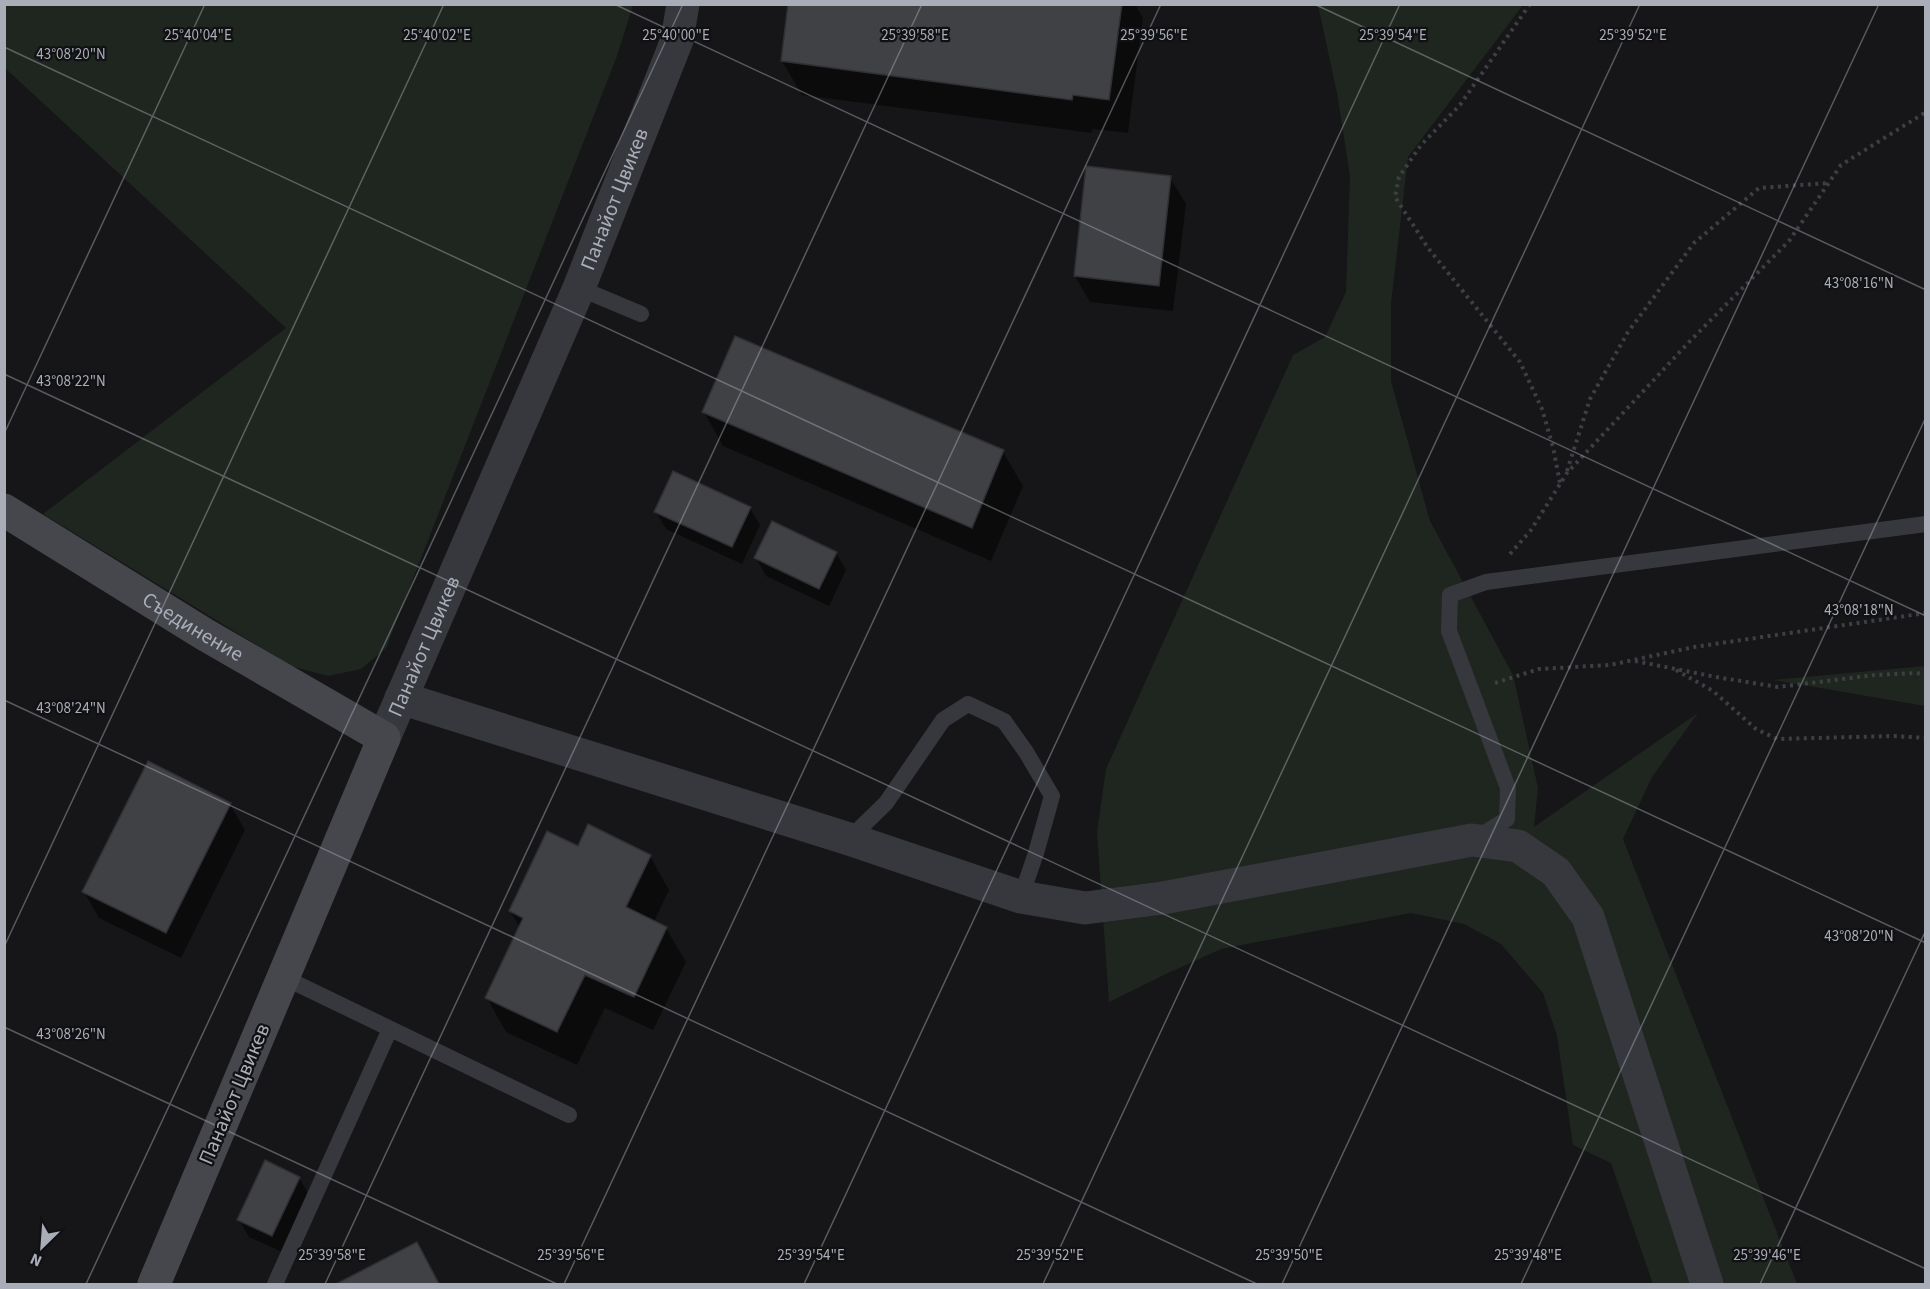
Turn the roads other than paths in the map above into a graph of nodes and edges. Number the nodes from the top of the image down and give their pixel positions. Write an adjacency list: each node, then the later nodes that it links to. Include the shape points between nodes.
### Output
1 (683, 4): 2 (street, Панайот Цвикев, via 677,40)
2 (579, 288): 3 (lane); 6 (street, Панайот Цвикев)
3 (641, 314)
4 (4, 510): 7 (main road, Съединение, via 204,634)
5 (1926, 524): 9 (lane, via 1486,582 1450,595 1449,631 1508,788 1507,819)
6 (401, 698): 7 (street, Панайот Цвикев); 8 (street)
7 (384, 738): 11 (main road, Панайот Цвикев)
8 (849, 839): 10 (street); 10 (lane, via 886,803 944,720 968,704 1004,721 1052,796)
9 (1472, 840): 10 (street, via 1152,900 1084,908); 16 (street, via 1518,846 1556,872 1588,917)
10 (1021, 897)
11 (284, 977): 12 (lane); 14 (main road, Панайот Цвикев)
12 (390, 1029): 13 (lane); 15 (lane)
13 (569, 1115)
14 (154, 1284)
15 (275, 1284)
16 (1707, 1284)

